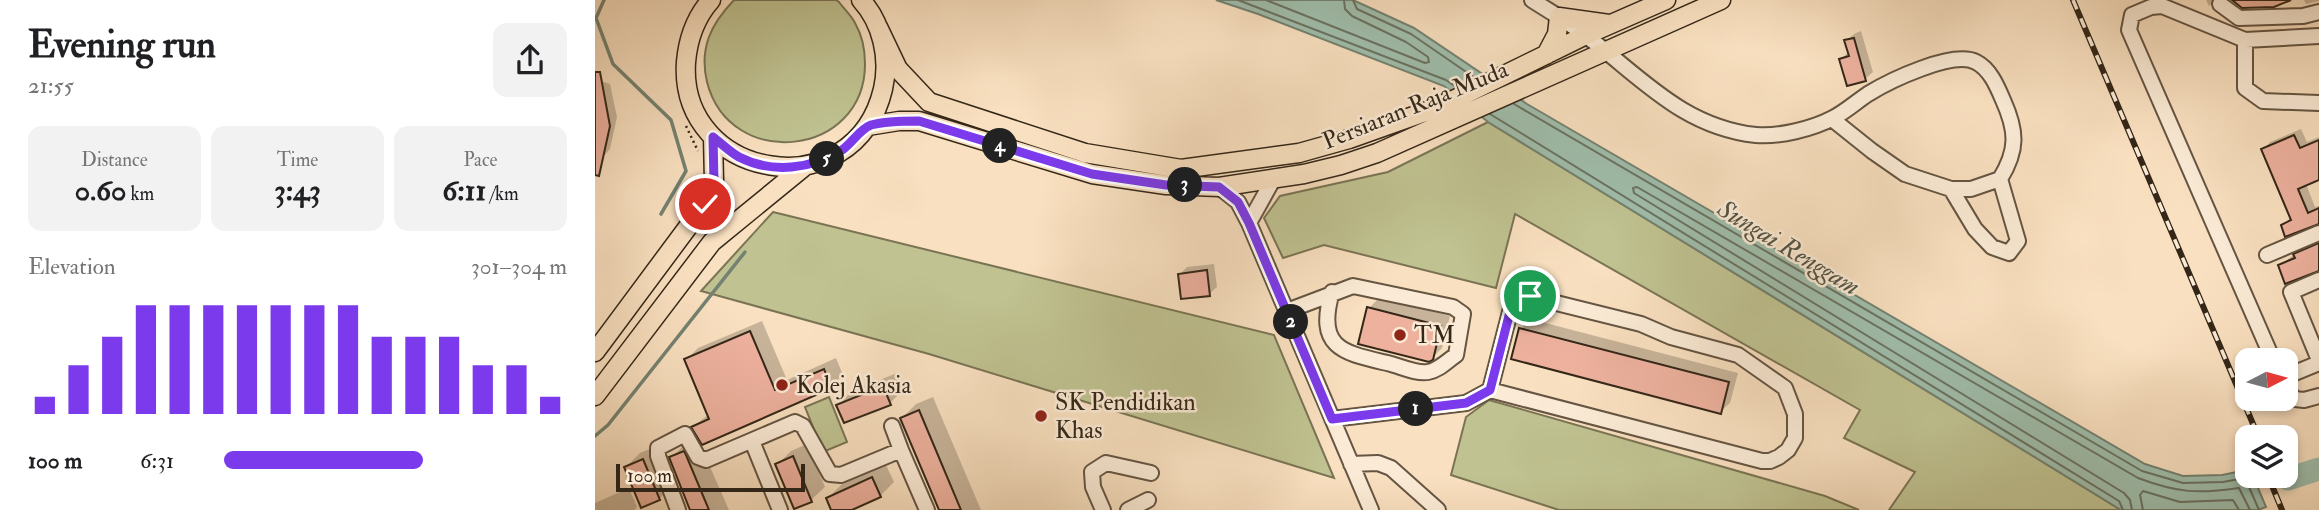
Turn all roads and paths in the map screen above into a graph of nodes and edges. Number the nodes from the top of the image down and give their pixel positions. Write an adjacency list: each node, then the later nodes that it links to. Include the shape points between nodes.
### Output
1 (711, 0): 20 (main road, via 687,43 685,76 694,109)
2 (860, 0): 10 (main road)
3 (1532, 0): 8 (street)
4 (1666, 0): 9 (main road, Persiaran Raja Muda)
5 (1721, 0): 14 (main road, Persiaran Raja Muda)
6 (2220, 4): 7 (street, via 2239,19)
7 (2319, 12)
8 (1559, 18): 9 (main road); 11 (street); 15 (main road)
9 (1612, 24): 11 (main road, Persiaran Raja Muda)
10 (879, 27): 15 (main road, Persiaran Raja Muda, via 898,69 929,102 1085,153 1181,169 1300,153 1349,139 1439,107); 19 (main road, via 886,78 880,103)
11 (1586, 35): 14 (street); 15 (main road, Persiaran Raja Muda)
12 (2319, 36): 13 (street)
13 (2245, 40): 16 (street, via 2245,88 2263,101); 33 (street, via 2162,6 2132,15 2129,30)
14 (1605, 52): 17 (street, via 1662,98 1689,115 1728,130 1758,135 1789,132); 23 (main road, Persiaran Raja Muda, via 1377,153)
15 (1546, 55)
16 (2319, 103)
17 (1832, 119): 24 (street, via 1869,93 1941,61 1964,58 1977,62 1989,73 2011,117 2015,138 2010,163); 26 (street, via 1905,174)
18 (685, 122): 21 (path)
19 (867, 126): 22 (main road, via 840,152); 25 (main road, Persiaran Raja Muda, via 919,121 1092,174)
20 (713, 137): 22 (main road, via 740,157 772,167); 34 (main road, via 714,182 705,204)
21 (698, 153)
22 (805, 166): 38 (main road, via 712,242)
23 (1274, 178): 25 (main road, Persiaran Raja Muda); 27 (street)
24 (2000, 180): 26 (street, via 1971,189); 26 (street, via 2018,241 2009,253 1992,247 1975,229)
25 (1219, 187): 27 (street, via 1238,202)
26 (1951, 189)
27 (1249, 223): 32 (street)
28 (2319, 233): 29 (street)
29 (2267, 255)
30 (2319, 280): 35 (street, via 2294,289 2291,297)
31 (1332, 292): 31 (street, via 1353,286 1453,307 1463,314 1456,355 1426,373 1349,355 1337,346 1326,321); 32 (street)
32 (1287, 311): 41 (street)
33 (2268, 348)
34 (595, 352)
35 (2319, 362): 36 (street)
36 (2298, 371)
37 (1490, 390): 37 (street, via 1762,461 1779,457 1795,438 1795,414 1786,388 1738,355 1641,324 1524,295 1512,304); 41 (street, via 1466,403)
38 (595, 396)
39 (2319, 396): 40 (street)
40 (2298, 400)
41 (1332, 419): 45 (street)
42 (892, 426): 44 (street)
43 (752, 441): 44 (street, via 795,422 803,426 830,474 841,475); 48 (street, via 706,460 698,457 685,434 658,447); 49 (street)
44 (901, 450): 50 (street)
45 (1351, 464): 53 (street); 54 (street, via 1378,463 1391,468)
46 (1151, 473): 51 (street, via 1106,463 1097,467 1092,472 1093,486)
47 (1148, 500): 52 (street)
48 (678, 510)
49 (780, 510)
50 (927, 510)
51 (1103, 510)
52 (1128, 510)
53 (1371, 510)
54 (1438, 510)

